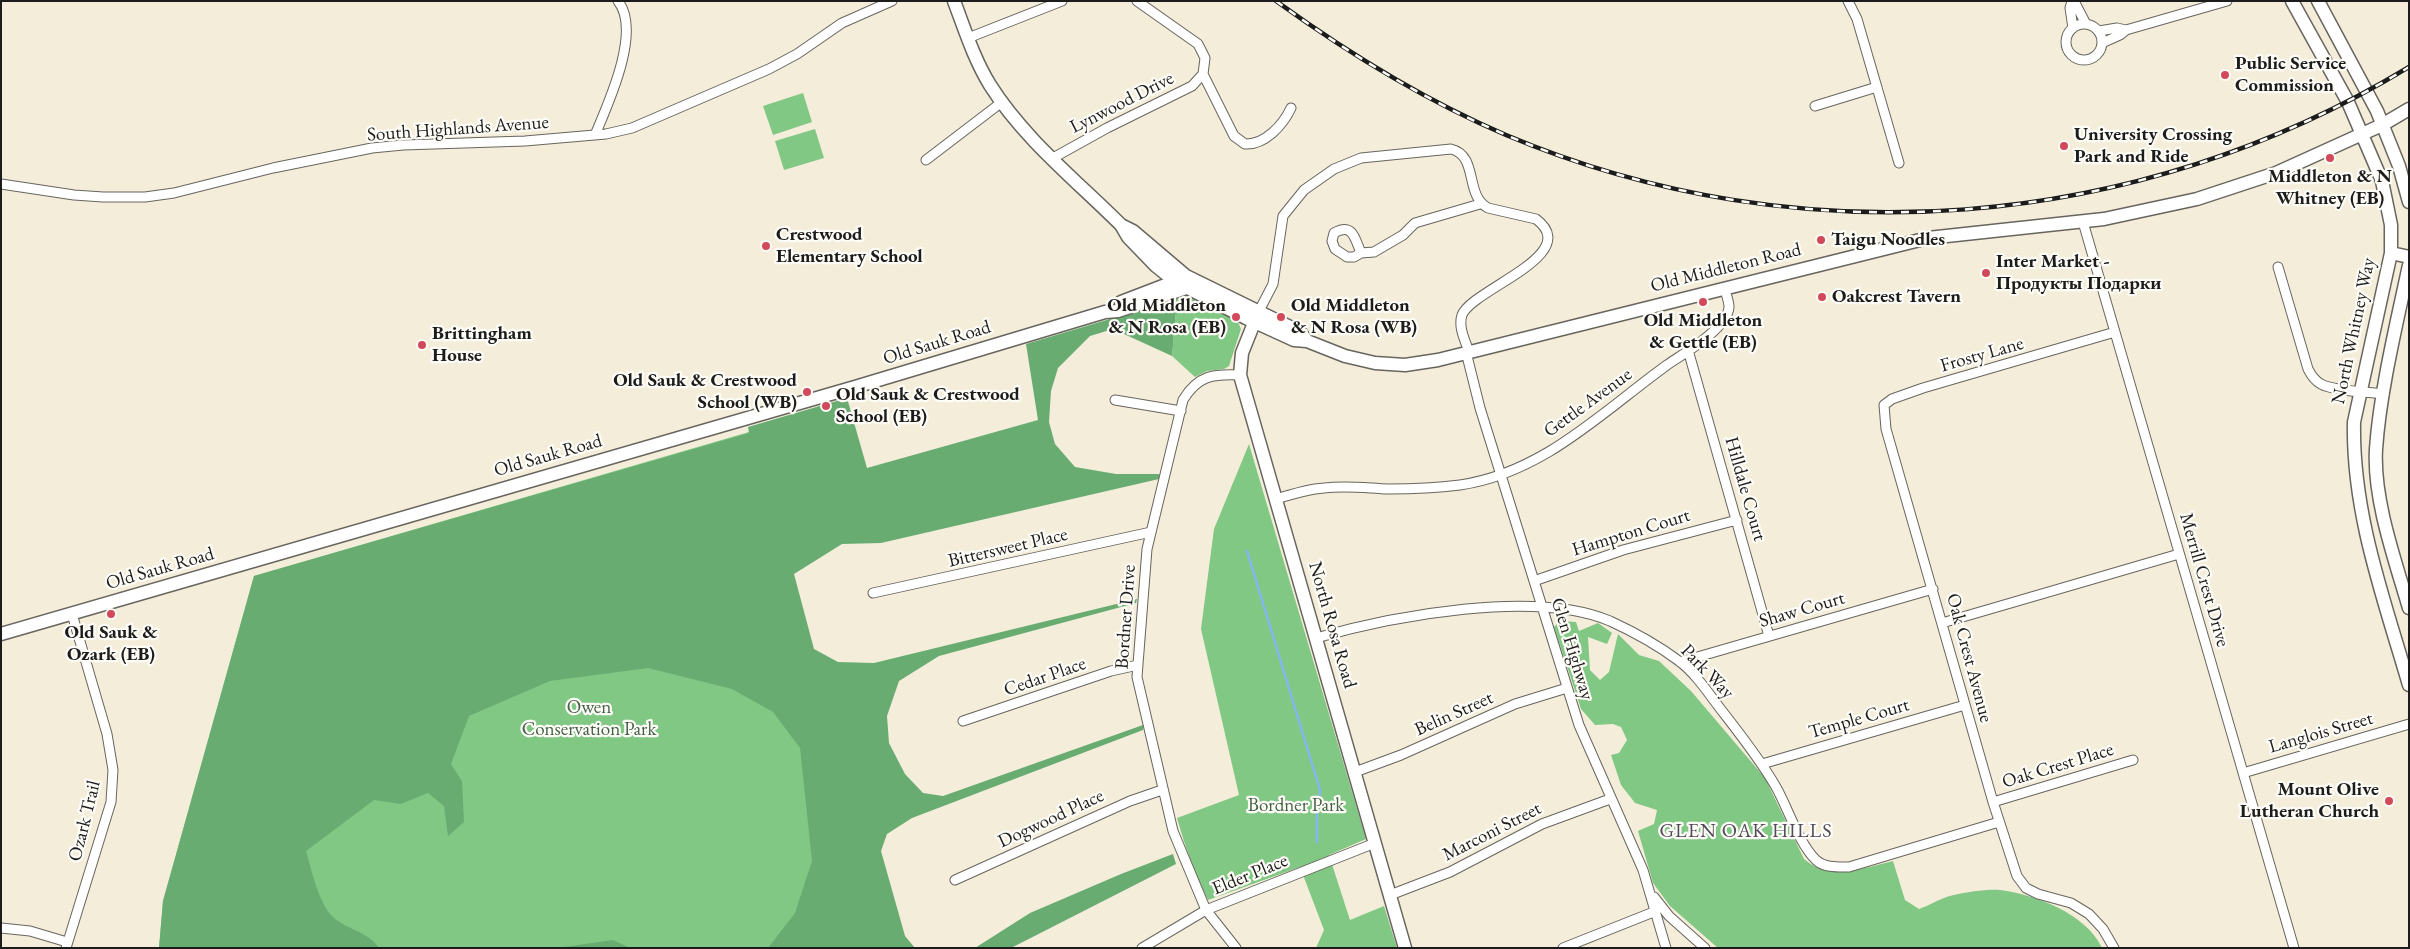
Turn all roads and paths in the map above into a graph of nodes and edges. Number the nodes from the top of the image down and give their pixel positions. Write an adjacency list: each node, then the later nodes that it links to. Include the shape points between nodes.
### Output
1 (618, 1): 25 (street, via 627,26 625,44 613,90)
2 (892, 1): 25 (street, South Highlands Avenue, via 842,23 769,69 632,128)
3 (954, 1): 15 (street, Old Middleton Road)
4 (1062, 1): 15 (street)
5 (1138, 1): 17 (street, via 1198,44 1205,58)
6 (1848, 1): 18 (street, via 1857,19)
7 (2073, 1): 11 (street); 12 (street, via 2070,8)
8 (2227, 1): 13 (street)
9 (2292, 1): 24 (street, North Whitney Way, via 2344,94)
10 (2318, 1): 23 (street)
11 (2086, 24): 12 (street); 14 (street)
12 (2073, 28): 16 (street, via 2066,41 2075,58 2085,60 2095,56)
13 (2126, 30): 14 (street); 16 (street)
14 (2099, 31): 16 (street)
15 (968, 38): 19 (street, Old Middleton Road, via 985,77)
16 (2102, 43)
17 (1203, 74): 21 (street, via 1234,136 1245,144 1275,131); 26 (street, Lynwood Drive, via 1192,86)
18 (1877, 87): 20 (street); 28 (street)
19 (1002, 102): 26 (street, Old Middleton Road); 27 (street)
20 (1814, 106)
21 (1291, 108)
22 (2409, 109): 23 (street, Old Middleton Road)
23 (2382, 125): 24 (street, Old Middleton Road); 30 (street)
24 (2362, 134): 32 (street, Old Middleton Road, via 2276,173 2221,192 2169,206); 35 (street, North Whitney Way, via 2388,199)
25 (595, 135): 29 (street, South Highlands Avenue, via 372,148 145,197 74,195)
26 (1053, 158): 33 (street, Old Middleton Road)
27 (926, 160)
28 (1899, 163)
29 (1, 184)
30 (2409, 202)
31 (1480, 204): 34 (street, via 1415,223 1403,235 1374,252); 44 (street, via 1465,158 1456,150 1446,148 1362,158 1334,169 1304,190 1283,216 1273,284); 47 (street, Glen Highway, via 1536,219 1546,230 1548,240 1538,258 1466,308 1460,322)
32 (2083, 222): 41 (street, Old Middleton Road, via 1928,238); 45 (street, Merrill Crest Drive)
33 (1122, 225): 37 (street, Old Middleton Road); 40 (street, Old Middleton Road, via 1133,231)
34 (1361, 253)
35 (2391, 253): 36 (street); 49 (street, North Whitney Way)
36 (2409, 257)
37 (1156, 266): 40 (street, Old Middleton Road); 42 (street)
38 (2409, 266): 50 (street)
39 (2278, 267): 49 (street, via 2313,378 2330,388)
40 (1182, 282): 42 (street, Old Sauk Road); 43 (street, Old Sauk Road, via 1118,311); 44 (street, Old Middleton Road)
41 (1724, 289): 46 (street, Gettle Avenue, via 1729,308 1727,316 1712,333); 47 (street, Old Middleton Road)
42 (1148, 290): 43 (street, Old Sauk Road)
43 (1106, 312): 64 (street, Old Sauk Road)
44 (1256, 317): 47 (street, Old Middleton Road, via 1294,340 1307,341 1361,361 1391,365 1421,363); 48 (street, North Rosa Road, via 1242,354)
45 (2115, 332): 53 (street, Frosty Lane, via 1885,402); 58 (street, Merrill Crest Drive)
46 (1688, 350): 54 (street, Gettle Avenue, via 1565,444); 56 (street, Hilldale Court)
47 (1468, 352): 54 (street, Glen Highway, via 1480,408)
48 (1240, 375): 52 (street, Bordner Drive, via 1218,375 1195,383 1183,400); 55 (street, North Rosa Road)
49 (2360, 390): 50 (street); 71 (street, North Whitney Way, via 2353,449 2358,504)
50 (2384, 394): 63 (street, via 2376,449 2378,479)
51 (1115, 400): 52 (street)
52 (1180, 411): 57 (street, Bordner Drive)
53 (1886, 429): 60 (street, Oak Crest Avenue)
54 (1501, 475): 55 (street, Gettle Avenue, via 1460,485 1323,488); 59 (street, Glen Highway)
55 (1276, 499): 68 (street, North Rosa Road)
56 (1737, 520): 59 (street, Hampton Court, via 1624,550); 67 (street, Hilldale Court)
57 (1150, 532): 61 (street, Bittersweet Place); 70 (street, Bordner Drive)
58 (2179, 554): 65 (street); 79 (street, Merrill Crest Drive)
59 (1534, 581): 62 (street, Glen Highway)
60 (1933, 589): 65 (street, Oak Crest Avenue); 67 (street, Shaw Court)
61 (873, 593)
62 (1542, 607): 68 (street, Park Way, via 1445,612); 69 (street, Park Way, via 1585,613 1609,621); 72 (street, Glen Highway)
63 (2409, 608)
64 (72, 614): 66 (street, Old Sauk Road); 91 (street, Ozark Trail, via 113,770 111,802)
65 (1942, 623): 73 (street, Oak Crest Avenue)
66 (1, 634)
67 (1769, 636): 69 (street, Shaw Court)
68 (1316, 638): 78 (street, North Rosa Road)
69 (1680, 662): 77 (street, Park Way)
70 (1138, 664): 74 (street, Cedar Place); 80 (street, Bordner Drive, via 1137,677)
71 (2409, 685)
72 (1567, 688): 78 (street, Belin Street, via 1516,704); 81 (street, Glen Highway)
73 (1965, 705): 77 (street, Temple Court); 82 (street, Oak Crest Avenue)
74 (963, 721)
75 (2409, 724): 79 (street, Langlois Street)
76 (2133, 760): 82 (street, Oak Crest Place)
77 (1762, 764): 83 (street, Park Way, via 1816,861 1834,867 1849,867)
78 (1355, 772): 84 (street, North Rosa Road)
79 (2243, 773): 99 (street, Merrill Crest Drive)
80 (1162, 790): 85 (street, Dogwood Place, via 1130,801); 88 (street, Bordner Drive, via 1173,831)
81 (1610, 799): 86 (street, Glen Highway); 87 (street, Marconi Street, via 1542,824 1450,872)
82 (1993, 802): 83 (street, Oak Crest Avenue)
83 (1999, 822): 98 (street, Oak Crest Avenue, via 2020,882 2031,890 2071,902 2089,914)
84 (1376, 843): 87 (street, North Rosa Road); 88 (street, Elder Place)
85 (955, 880)
86 (1650, 892): 89 (street, Glen Highway); 97 (street, via 1669,916)
87 (1390, 895): 94 (street, North Rosa Road)
88 (1206, 910): 92 (street, Elder Place); 93 (street, Bordner Drive)
89 (1656, 911): 95 (street); 96 (street, Glen Highway)
90 (1, 928): 91 (street, via 30,931)
91 (66, 945)
92 (1142, 948)
93 (1236, 948)
94 (1405, 948)
95 (1563, 948)
96 (1666, 948)
97 (1705, 948)
98 (2114, 948)
99 (2294, 948)

